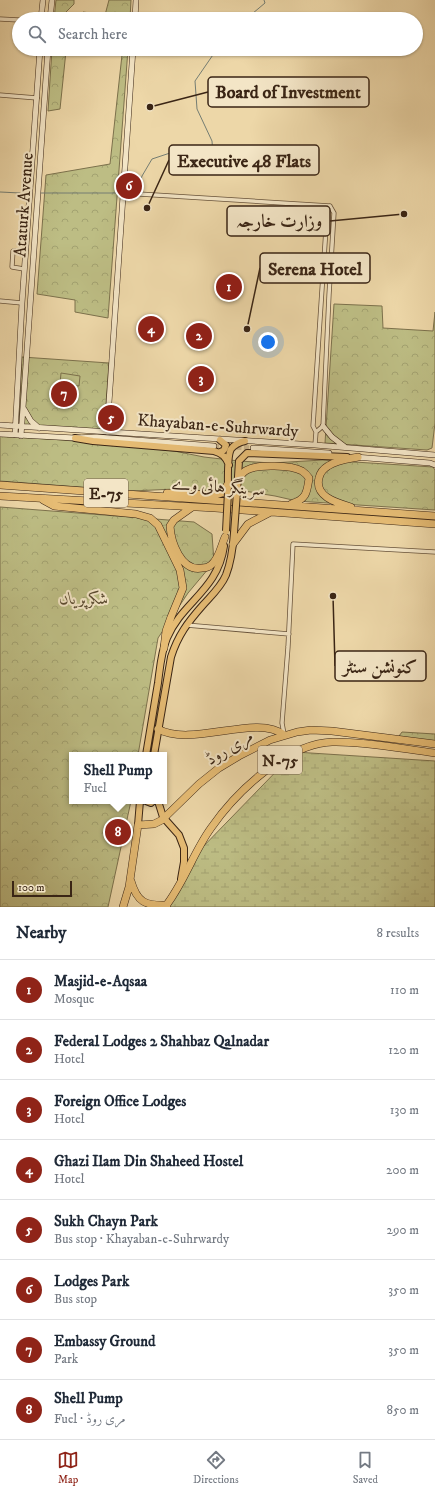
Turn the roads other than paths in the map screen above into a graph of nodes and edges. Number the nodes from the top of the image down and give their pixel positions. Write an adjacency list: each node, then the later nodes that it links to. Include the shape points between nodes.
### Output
1 (43, 0): 4 (street)
2 (52, 0): 5 (street)
3 (136, 0): 6 (street)
4 (42, 12)
5 (51, 12)
6 (135, 12)
7 (0, 19): 8 (street)
8 (12, 20)
9 (40, 56): 13 (street, Ataturk Avenue)
10 (48, 56): 15 (street, Ataturk Avenue)
11 (133, 56): 16 (street)
12 (0, 95): 13 (street)
13 (37, 98): 14 (street, Ataturk Avenue)
14 (35, 116): 15 (street); 18 (street, Ataturk Avenue)
15 (44, 116): 26 (street, Ataturk Avenue)
16 (123, 193): 17 (street); 32 (street)
17 (330, 206): 20 (street, via 327,213); 21 (street, via 334,213)
18 (26, 250): 19 (street, Ataturk Avenue); 19 (street, via 13,251 12,266)
19 (24, 269): 23 (street, Ataturk Avenue)
20 (322, 294): 21 (street); 24 (street)
21 (328, 294): 25 (street)
22 (0, 301): 23 (street)
23 (22, 303): 28 (street, Ataturk Avenue)
24 (322, 303): 25 (street); 33 (street, via 313,426)
25 (329, 304): 29 (street)
26 (24, 406): 30 (street, Ataturk Avenue); 31 (street, via 31,421)
27 (0, 425): 28 (street, Khayaban-e-Suhrwardy)
28 (15, 426): 30 (street, Khayaban-e-Suhrwardy); 35 (street, Ataturk Avenue)
29 (323, 426): 33 (street); 42 (street)
30 (22, 427): 31 (street, Khayaban-e-Suhrwardy); 36 (street, Ataturk Avenue)
31 (40, 428): 32 (street, Khayaban-e-Suhrwardy)
32 (107, 432): 38 (street, Khayaban-e-Suhrwardy)
33 (316, 432): 40 (street)
34 (0, 434): 35 (street)
35 (15, 435): 36 (street)
36 (21, 436): 37 (street)
37 (75, 438): 41 (street, via 97,437); 43 (main road)
38 (220, 440): 39 (street, Khayaban-e-Suhrwardy); 43 (main road, via 226,445)
39 (245, 441): 40 (street, Khayaban-e-Suhrwardy); 48 (main road, via 231,449)
40 (315, 445): 42 (street, Khayaban-e-Suhrwardy)
41 (214, 446)
42 (346, 448): 44 (street, Khayaban-e-Suhrwardy)
43 (219, 453): 48 (main road, via 225,456)
44 (419, 454): 45 (street, Khayaban-e-Suhrwardy); 47 (street)
45 (435, 455)
46 (354, 457): 47 (street, Khayaban-e-Suhrwardy); 50 (main road, Khayaban-e-Suhrwardy, via 254,451 247,453 239,461); 58 (highway, via 334,462 326,467 320,473 319,488 331,500)
47 (419, 462): 49 (street, Khayaban-e-Suhrwardy)
48 (229, 465): 51 (main road)
49 (435, 465)
50 (237, 482): 56 (highway, via 243,473 255,466 303,471 309,478 307,491 304,498); 63 (main road, bridge)
51 (228, 484): 54 (highway, via 222,493 216,495 162,492); 62 (main road, bridge)
52 (0, 485): 54 (highway, سرینگر ہائی وے / E-75)
53 (0, 496): 55 (highway, سرینگر ہائی وے / E-75)
54 (145, 496): 56 (highway, سرینگر ہائی وے / E-75)
55 (40, 498): 57 (highway, سرینگر ہائی وے / E-75); 67 (highway, via 54,506 136,514 150,518 158,525 180,570 183,588 166,631)
56 (289, 505): 58 (highway, سرینگر ہائی وے / E-75)
57 (191, 508): 59 (highway, سرینگر ہائی وے / E-75); 62 (highway, via 170,526 170,536 184,562 190,567 197,569 211,566 216,560)
58 (366, 511): 60 (highway, سرینگر ہائی وے / E-75)
59 (271, 512): 61 (highway, سرینگر ہائی وے / E-75); 63 (highway, via 248,524)
60 (435, 516)
61 (435, 524)
62 (225, 534): 67 (main road, via 218,571 172,628)
63 (233, 544): 65 (main road, via 228,569 222,581)
64 (435, 552): 66 (street, via 293,544)
65 (186, 625): 66 (street); 68 (main road, via 171,657)
66 (289, 634): 69 (street, via 282,723)
67 (164, 648): 73 (main road)
68 (158, 730): 69 (highway, via 173,736 185,736 262,728 275,730); 74 (main road)
69 (284, 735): 70 (highway, مری روڈ / N-75, via 311,730); 78 (highway, مری روڈ, via 219,768)
70 (395, 739): 71 (highway, مری روڈ / N-75); 72 (highway)
71 (435, 744)
72 (394, 748): 75 (highway, N-75); 81 (highway, N-75, via 332,742 318,744 281,759 243,791 210,828)
73 (147, 752)
74 (154, 752)
75 (435, 753)
76 (140, 804): 79 (main road)
77 (159, 804): 78 (main road)
78 (164, 818): 79 (highway, مری روڈ, via 157,823); 81 (main road, via 179,835 184,848)
79 (138, 825): 80 (highway)
80 (130, 879): 82 (highway, via 141,901 152,906); 83 (highway)
81 (181, 882): 82 (highway)
82 (166, 906)
83 (123, 907)

